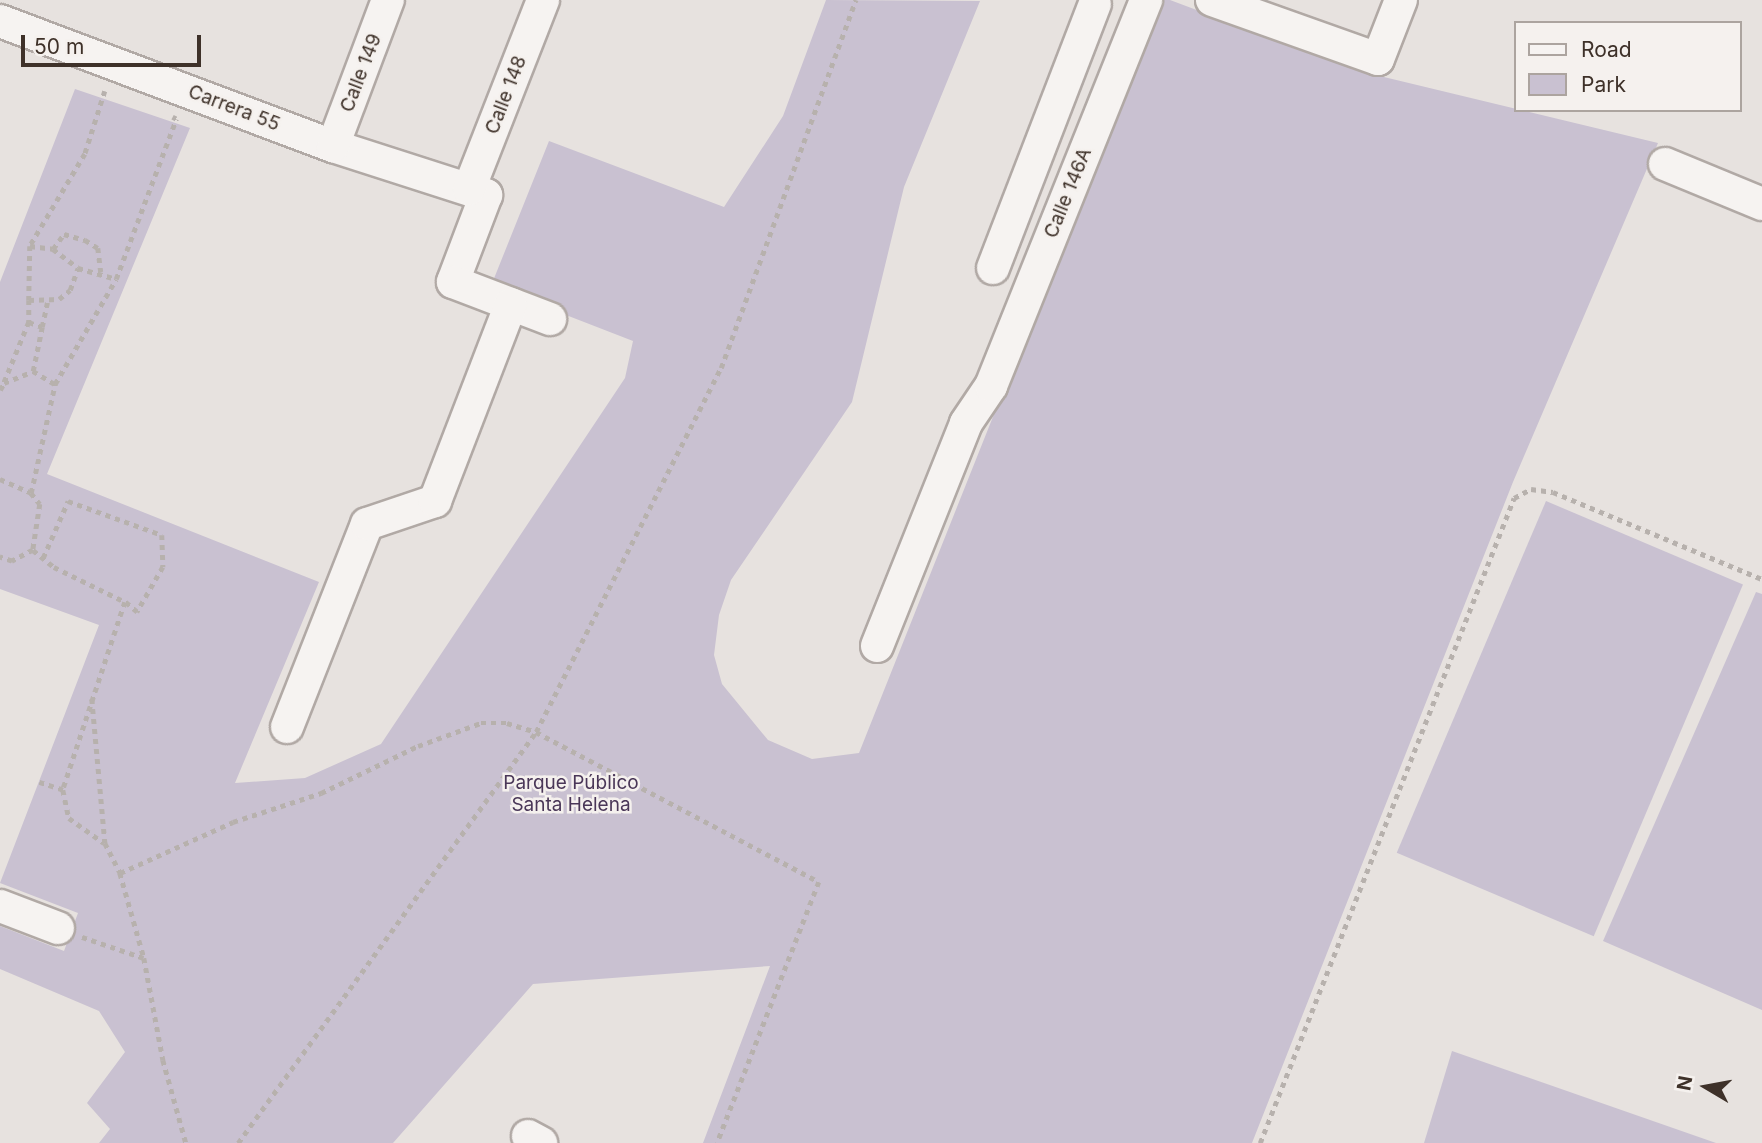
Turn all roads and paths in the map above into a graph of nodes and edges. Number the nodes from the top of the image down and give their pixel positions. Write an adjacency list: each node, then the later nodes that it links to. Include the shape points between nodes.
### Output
1 (388, 0): 11 (street, Calle 149)
2 (543, 0): 13 (street, Calle 148)
3 (856, 0): 41 (path, via 721,368)
4 (1212, 0): 5 (street, via 1378,59)
5 (1401, 0)
6 (1089, 2): 7 (street); 18 (street)
7 (1142, 10): 38 (street, Calle 146A, via 991,386 966,423)
8 (0, 21): 11 (street, Carrera 55)
9 (114, 95): 15 (path, via 102,90 85,154)
10 (164, 114): 20 (path, via 176,119)
11 (333, 146): 13 (street, Carrera 55)
12 (1664, 164): 14 (street)
13 (469, 189): 23 (street, via 486,195 453,282)
14 (1762, 204)
15 (30, 246): 16 (path); 21 (path)
16 (52, 249): 17 (path); 19 (path, via 64,234 85,240 98,248)
17 (78, 268): 19 (path); 22 (path, via 70,289)
18 (993, 268)
19 (101, 272): 20 (path)
20 (116, 279): 29 (path)
21 (29, 300): 22 (path); 25 (path)
22 (47, 302): 26 (path)
23 (512, 304): 24 (street); 40 (street, via 435,501 367,524)
24 (550, 319)
25 (29, 322): 26 (path); 28 (path)
26 (42, 327): 27 (path)
27 (33, 372): 28 (path); 29 (path)
28 (4, 383): 30 (path)
29 (55, 384): 32 (path)
30 (0, 390)
31 (0, 479): 32 (path)
32 (31, 493): 33 (path, via 40,503)
33 (33, 550): 34 (path, via 12,561); 35 (path)
34 (0, 557)
35 (43, 558): 37 (path); 37 (path, via 68,501 162,535 163,567 137,612)
36 (1762, 579): 52 (path, via 1553,492 1531,489 1514,498)
37 (125, 601): 39 (path)
38 (877, 646)
39 (92, 694): 43 (path); 44 (path)
40 (287, 727)
41 (536, 733): 45 (path, via 507,723 481,723 418,746 321,793 233,822); 50 (path); 51 (path, via 819,882)
42 (40, 782): 43 (path)
43 (63, 790): 44 (path, via 69,818)
44 (105, 843): 45 (path)
45 (120, 873): 48 (path)
46 (0, 906): 47 (street)
47 (58, 928): 48 (path)
48 (144, 958): 49 (path, via 163,1060)
49 (186, 1143)
50 (238, 1143)
51 (717, 1143)
52 (1260, 1143)

